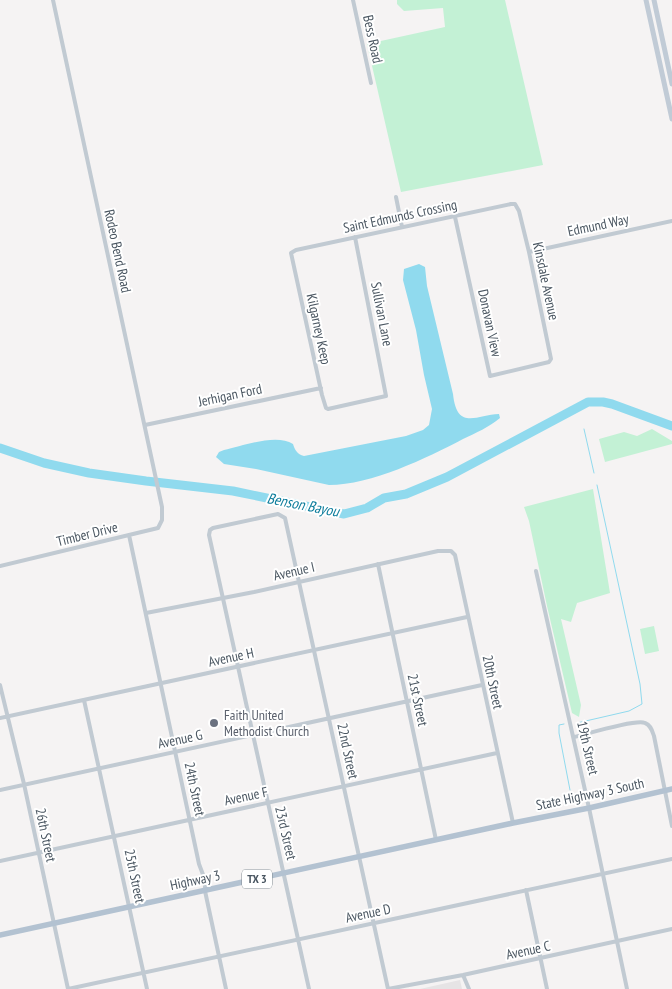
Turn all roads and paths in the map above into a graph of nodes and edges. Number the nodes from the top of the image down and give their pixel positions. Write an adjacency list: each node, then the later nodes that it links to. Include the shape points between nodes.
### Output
1 (54, 0): 19 (street, Rodeo Bend Road)
2 (353, 0): 5 (street, Bess Road)
3 (646, 0): 7 (main road)
4 (654, 0): 6 (main road)
5 (371, 83)
6 (672, 84)
7 (672, 119)
8 (396, 196): 12 (street)
9 (515, 204): 10 (street, Saint Edmunds Crossing); 14 (street, Kinsdale Avenue)
10 (455, 217): 12 (street, Saint Edmunds Crossing); 16 (street, Donavan View, via 490,376)
11 (672, 221): 14 (street, Edmund Way)
12 (402, 227): 13 (street, Saint Edmunds Crossing)
13 (354, 237): 15 (street, Saint Edmunds Crossing); 18 (street, Sullivan Lane, via 386,396)
14 (529, 252): 16 (street, Kinsdale Avenue, via 551,359)
15 (291, 253): 17 (street, Kilgarney Keep)
16 (549, 362)
17 (320, 388): 18 (street, Kilgarney Keep); 19 (street, Jerhigan Ford)
18 (328, 409)
19 (144, 425): 20 (street, Rodeo Bend Road)
20 (162, 507): 21 (street, Timber Drive, via 158,528)
21 (129, 535): 25 (street, Timber Drive); 29 (street, 24th Street)
22 (209, 535): 27 (street, 22nd Street, via 213,528 278,514 285,518); 28 (street, 23rd Street)
23 (448, 551): 24 (street, Avenue I); 30 (street, 20th Street, via 454,555)
24 (378, 564): 27 (street, Avenue I); 31 (street, 21st Street)
25 (0, 566)
26 (536, 571): 43 (street, 19th Street)
27 (299, 582): 28 (street, Avenue I); 32 (street, 22nd Street)
28 (222, 598): 29 (street, Avenue I); 33 (street, 23rd Street)
29 (146, 613): 34 (street, 24th Street)
30 (467, 617): 31 (street, Avenue H); 36 (street, 20th Street)
31 (392, 633): 32 (street, Avenue H); 38 (street, 21st Street)
32 (314, 650): 33 (street, Avenue H); 41 (street, 22nd Street)
33 (237, 667): 34 (street, Avenue H); 42 (street, 23rd Street)
34 (160, 684): 37 (street, Avenue H); 44 (street, 24th Street)
35 (0, 685): 39 (street, 26th Street)
36 (482, 685): 38 (street, Avenue G); 45 (street, 20th Street)
37 (84, 700): 39 (street, Avenue H); 46 (street, 25th Street)
38 (406, 702): 41 (street, Avenue G); 47 (street, 21st Street)
39 (8, 717): 40 (street, Avenue H); 48 (street, 26th Street)
40 (0, 718)
41 (329, 718): 42 (street, Avenue G); 49 (street, 22nd Street)
42 (252, 735): 44 (street, Avenue G); 52 (street, 23rd Street)
43 (574, 737): 50 (street, via 632,723 645,723 652,731); 53 (street, 19th Street)
44 (175, 752): 46 (street, Avenue G); 54 (street, 24th Street)
45 (497, 753): 47 (street, Avenue F); 55 (street, 20th Street)
46 (99, 768): 48 (street, Avenue G); 57 (street, 25th Street)
47 (421, 769): 49 (street, Avenue F); 58 (street, 21st Street)
48 (24, 784): 51 (street, Avenue G); 59 (street, 26th Street)
49 (344, 786): 52 (street, Avenue F); 60 (street, 22nd Street)
50 (669, 789): 53 (main road, State Highway 3 South / TX 3); 56 (street)
51 (0, 790)
52 (268, 803): 54 (street, Avenue F); 63 (street, 23rd Street)
53 (589, 808): 55 (main road, State Highway 3 South / TX 3); 64 (street, 19th Street)
54 (190, 820): 57 (street, Avenue F); 66 (street, 24th Street)
55 (513, 823): 58 (main road, Highway 3 / TX 3)
56 (672, 826)
57 (115, 836): 59 (street, Avenue F); 67 (street, 25th Street)
58 (436, 840): 60 (main road, Highway 3 / TX 3)
59 (38, 853): 62 (street, Avenue F); 68 (street, 26th Street)
60 (359, 857): 63 (main road, Highway 3 / TX 3); 69 (street, 22nd Street)
61 (672, 859): 64 (street, Avenue D)
62 (0, 861)
63 (284, 873): 66 (main road, Highway 3 / TX 3); 72 (street, 23rd Street)
64 (603, 873): 65 (street, Avenue D); 73 (street, 19th Street)
65 (526, 890): 69 (street, Avenue D); 75 (street)
66 (205, 891): 67 (main road, Highway 3 / TX 3); 74 (street, 24th Street)
67 (130, 907): 68 (main road, Highway 3 / TX 3); 76 (street, 25th Street)
68 (54, 923): 71 (main road, Highway 3 / TX 3); 78 (street, 26th Street)
69 (374, 923): 72 (street, Avenue D); 82 (street, 22nd Street)
70 (672, 929): 73 (street, Avenue C)
71 (0, 935)
72 (298, 939): 74 (street, Avenue D); 81 (street, 23rd Street)
73 (618, 942): 75 (street, Avenue C); 85 (street, 19th Street)
74 (219, 956): 76 (street, Avenue D); 80 (street, 24th Street)
75 (541, 959): 77 (street, Avenue C); 84 (street)
76 (144, 973): 78 (street, Avenue D); 79 (street, 25th Street)
77 (463, 975): 82 (street, Avenue C); 83 (street)
78 (68, 989)
79 (147, 989)
80 (226, 989)
81 (309, 989)
82 (388, 989)
83 (469, 989)
84 (547, 989)
85 (627, 989)

